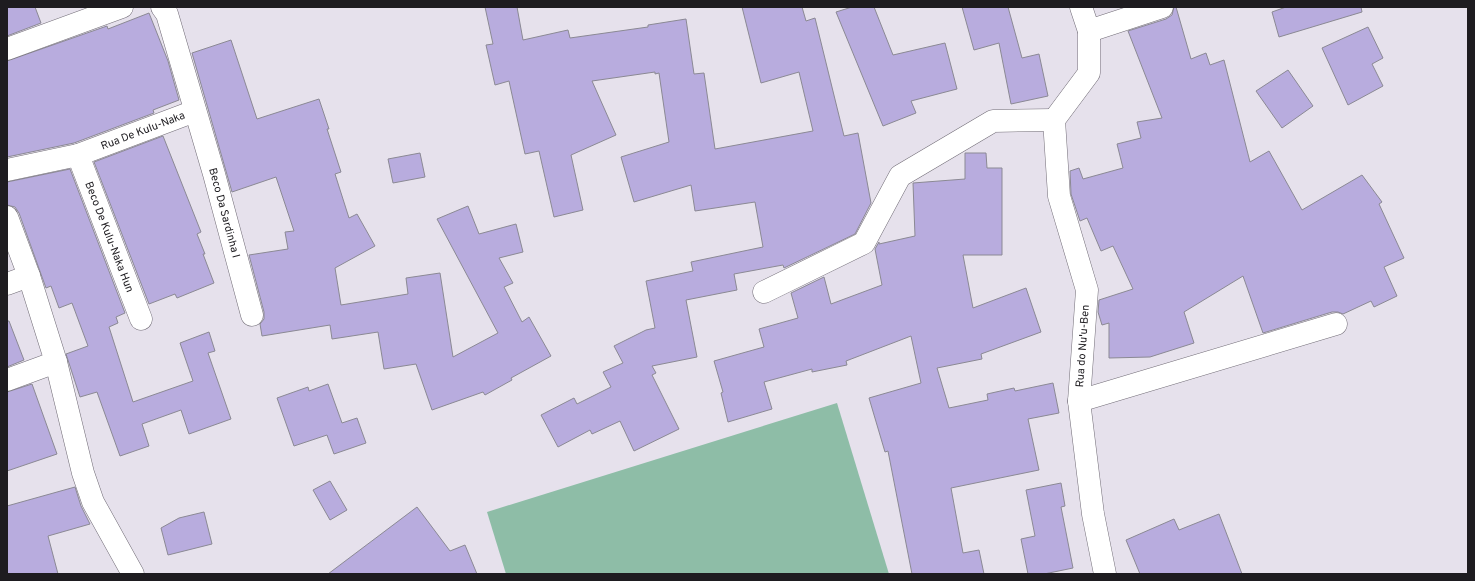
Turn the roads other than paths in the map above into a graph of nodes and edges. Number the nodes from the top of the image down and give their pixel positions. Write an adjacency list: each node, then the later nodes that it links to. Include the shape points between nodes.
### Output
1 (122, 7): 6 (street)
2 (162, 7): 7 (street, Rua De Kulu-Naka, via 167,14)
3 (1080, 7): 5 (street)
4 (1162, 7): 5 (street)
5 (1089, 31): 8 (street, via 1089,73)
6 (7, 49)
7 (195, 111): 9 (street, Rua De Kulu-Naka); 15 (street, Beco Da Sardinha I)
8 (1054, 120): 14 (street, via 993,121 900,176 864,243); 20 (street, Rua do Nu'u-Ben, via 1059,196 1087,290)
9 (78, 155): 10 (street, Rua De Kulu-Naka); 16 (street, Beco De Kulu-Naka Hun)
10 (7, 170)
11 (7, 217): 12 (street)
12 (28, 276): 13 (street); 18 (street)
13 (7, 284)
14 (764, 292)
15 (252, 315)
16 (140, 319)
17 (1336, 324): 20 (street)
18 (56, 362): 19 (street); 21 (street, via 83,473 93,502)
19 (7, 380)
20 (1079, 401): 22 (street, Rua do Nu'u-Ben, via 1093,514)
21 (133, 574)
22 (1105, 574)

